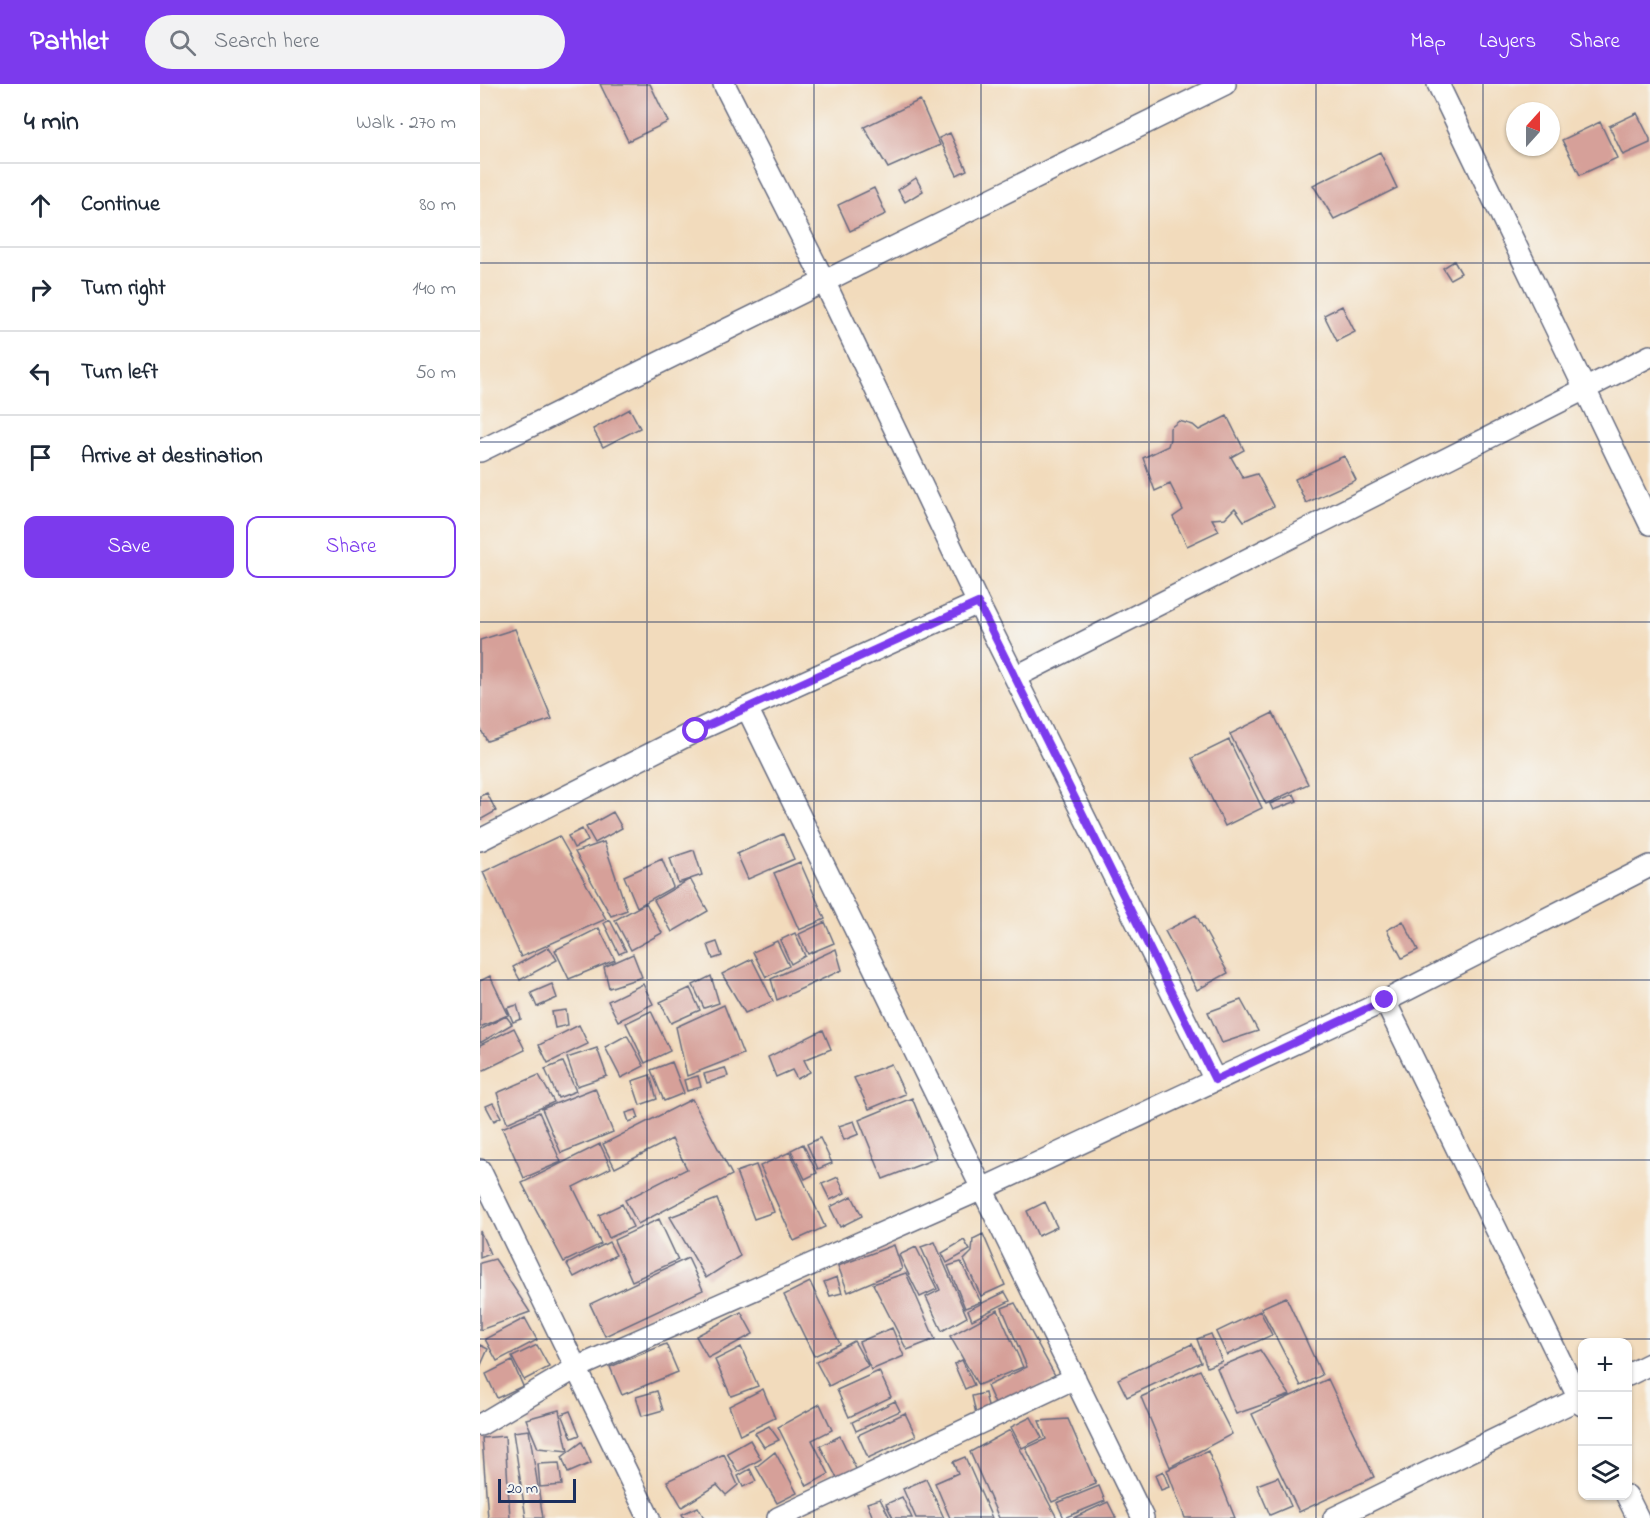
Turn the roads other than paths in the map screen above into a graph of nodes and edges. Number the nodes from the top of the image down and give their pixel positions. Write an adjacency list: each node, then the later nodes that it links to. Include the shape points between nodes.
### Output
1 (724, 84): 4 (street)
2 (1224, 84): 4 (street)
3 (1438, 84): 6 (street)
4 (824, 281): 7 (street); 9 (street)
5 (1650, 356): 6 (street)
6 (1585, 388): 8 (street); 10 (street)
7 (480, 451)
8 (1650, 524)
9 (978, 603): 10 (street); 11 (street)
10 (1015, 677): 15 (street)
11 (747, 708): 12 (street); 17 (street)
12 (480, 840)
13 (1650, 866): 14 (street)
14 (1385, 1000): 15 (street); 22 (street)
15 (1215, 1080): 17 (street)
16 (480, 1170): 19 (street)
17 (982, 1190): 19 (street); 21 (street)
18 (1650, 1364): 20 (street)
19 (576, 1368): 24 (street); 26 (street)
20 (1632, 1373)
21 (1075, 1378): 27 (street); 28 (street)
22 (1578, 1394)
23 (1578, 1401): 29 (street)
24 (480, 1425)
25 (1629, 1500): 30 (street)
26 (648, 1518)
27 (778, 1518)
28 (1143, 1518)
29 (1334, 1518)
30 (1638, 1518)

